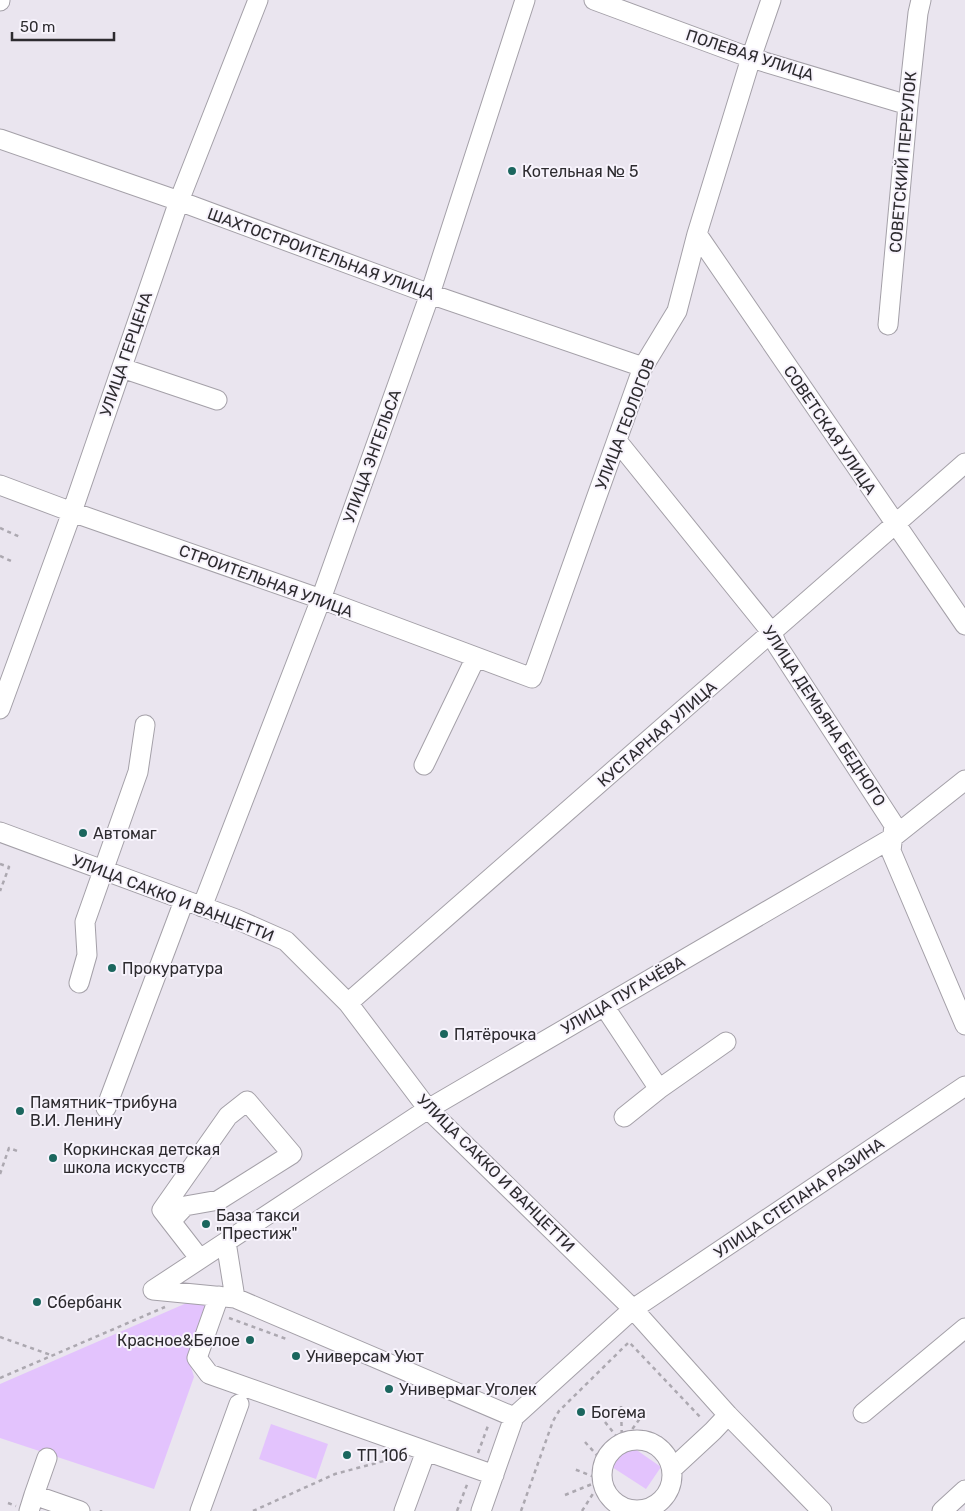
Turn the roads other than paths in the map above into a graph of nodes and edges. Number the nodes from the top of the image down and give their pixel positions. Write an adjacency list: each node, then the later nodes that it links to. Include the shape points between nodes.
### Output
1 (258, 0): 9 (street, УЛИЦА ГЕРЦЕНА)
2 (525, 0): 11 (street, УЛИЦА ЭНГЕЛЬСА)
3 (594, 0): 6 (street, ПОЛЕВАЯ УЛИЦА)
4 (771, 0): 6 (street, УЛИЦА ГЕОЛОГОВ)
5 (921, 0): 7 (street, СОВЕТСКИЙ ПЕРЕУЛОК)
6 (751, 58): 7 (street, ПОЛЕВАЯ УЛИЦА); 10 (street, УЛИЦА ГЕОЛОГОВ)
7 (908, 105): 12 (street, СОВЕТСКИЙ ПЕРЕУЛОК)
8 (0, 139): 9 (street, ШАХТОСТРОИТЕЛЬНАЯ УЛИЦА)
9 (179, 200): 11 (street, ШАХТОСТРОИТЕЛЬНАЯ УЛИЦА); 14 (street, УЛИЦА ГЕРЦЕНА)
10 (697, 234): 13 (street, УЛИЦА ГЕОЛОГОВ, via 677,311); 20 (street, СОВЕТСКАЯ УЛИЦА)
11 (430, 294): 13 (street, ШАХТОСТРОИТЕЛЬНАЯ УЛИЦА); 21 (street, УЛИЦА ЭНГЕЛЬСА)
12 (888, 325)
13 (643, 367): 16 (street, УЛИЦА ГЕОЛОГОВ)
14 (122, 368): 15 (street); 19 (street, УЛИЦА ГЕРЦЕНА)
15 (218, 400)
16 (618, 442): 23 (street, УЛИЦА ДЕМЬЯНА БЕДНОГО); 26 (street, УЛИЦА ГЕОЛОГОВ)
17 (965, 463): 20 (street, КУСТАРНАЯ УЛИЦА)
18 (0, 485): 19 (street, СТРОИТЕЛЬНАЯ УЛИЦА)
19 (67, 510): 21 (street, СТРОИТЕЛЬНАЯ УЛИЦА); 25 (street); 27 (street, УЛИЦА ГЕРЦЕНА)
20 (896, 525): 22 (street, СОВЕТСКАЯ УЛИЦА); 23 (street, КУСТАРНАЯ УЛИЦА)
21 (321, 599): 24 (street, СТРОИТЕЛЬНАЯ УЛИЦА); 35 (street, УЛИЦА ЭНГЕЛЬСА)
22 (965, 625)
23 (772, 633): 32 (street, УЛИЦА ДЕМЬЯНА БЕДНОГО, via 776,645 894,825); 37 (street, КУСТАРНАЯ УЛИЦА)
24 (476, 657): 26 (street, СТРОИТЕЛЬНАЯ УЛИЦА); 29 (street)
25 (4, 664): 27 (street)
26 (532, 678)
27 (3, 702)
28 (144, 725): 33 (street, via 138,772)
29 (424, 765)
30 (965, 780): 32 (street, УЛИЦА ПУГАЧЁВА)
31 (1, 834): 33 (street, УЛИЦА САККО И ВАНЦЕТТИ)
32 (892, 838): 38 (street, УЛИЦА ПУГАЧЁВА); 39 (street, УЛИЦА ДЕМЬЯНА БЕДНОГО, via 891,851)
33 (104, 871): 34 (street, УЛИЦА САККО И ВАНЦЕТТИ); 36 (street, via 85,922 87,955)
34 (184, 900): 35 (street, УЛИЦА САККО И ВАНЦЕТТИ); 43 (street)
35 (202, 907): 37 (street, УЛИЦА САККО И ВАНЦЕТТИ, via 286,941)
36 (79, 983)
37 (348, 1003): 44 (street, УЛИЦА САККО И ВАНЦЕТТИ)
38 (604, 1006): 42 (street); 44 (street, УЛИЦА ПУГАЧЁВА)
39 (965, 1025)
40 (726, 1042): 42 (street)
41 (965, 1086): 50 (street, УЛИЦА СТЕПАНА РАЗИНА)
42 (659, 1089): 45 (street)
43 (106, 1108)
44 (428, 1109): 47 (street, УЛИЦА ПУГАЧЁВА); 50 (street, УЛИЦА САККО И ВАНЦЕТТИ)
45 (624, 1117)
46 (170, 1221): 46 (street, via 162,1210 228,1116 247,1101 292,1154 220,1200 185,1206); 48 (street)
47 (226, 1242): 48 (street, УЛИЦА ПУГАЧЁВА); 49 (street)
48 (200, 1259): 49 (street, УЛИЦА ПУГАЧЁВА, via 153,1290)
49 (222, 1302): 55 (street); 56 (street, via 197,1358 208,1374)
50 (633, 1309): 54 (street, УЛИЦА САККО И ВАНЦЕТТИ); 55 (street, УЛИЦА СТЕПАНА РАЗИНА)
51 (965, 1328): 53 (street)
52 (239, 1404): 65 (street)
53 (864, 1413)
54 (728, 1415): 58 (street); 68 (street, УЛИЦА САККО И ВАНЦЕТТИ)
55 (514, 1417): 59 (street)
56 (426, 1451): 59 (street); 66 (street)
57 (47, 1458): 61 (street)
58 (672, 1469): 62 (street, via 659,1441 631,1440 622,1443 608,1455 603,1472 606,1492); 63 (street, via 666,1496)
59 (494, 1475): 67 (street)
60 (965, 1490): 69 (street)
61 (32, 1503): 64 (street)
62 (615, 1507): 63 (street)
63 (643, 1510)
64 (80, 1511)
65 (200, 1511)
66 (404, 1511)
67 (481, 1511)
68 (822, 1511)
69 (942, 1511)

